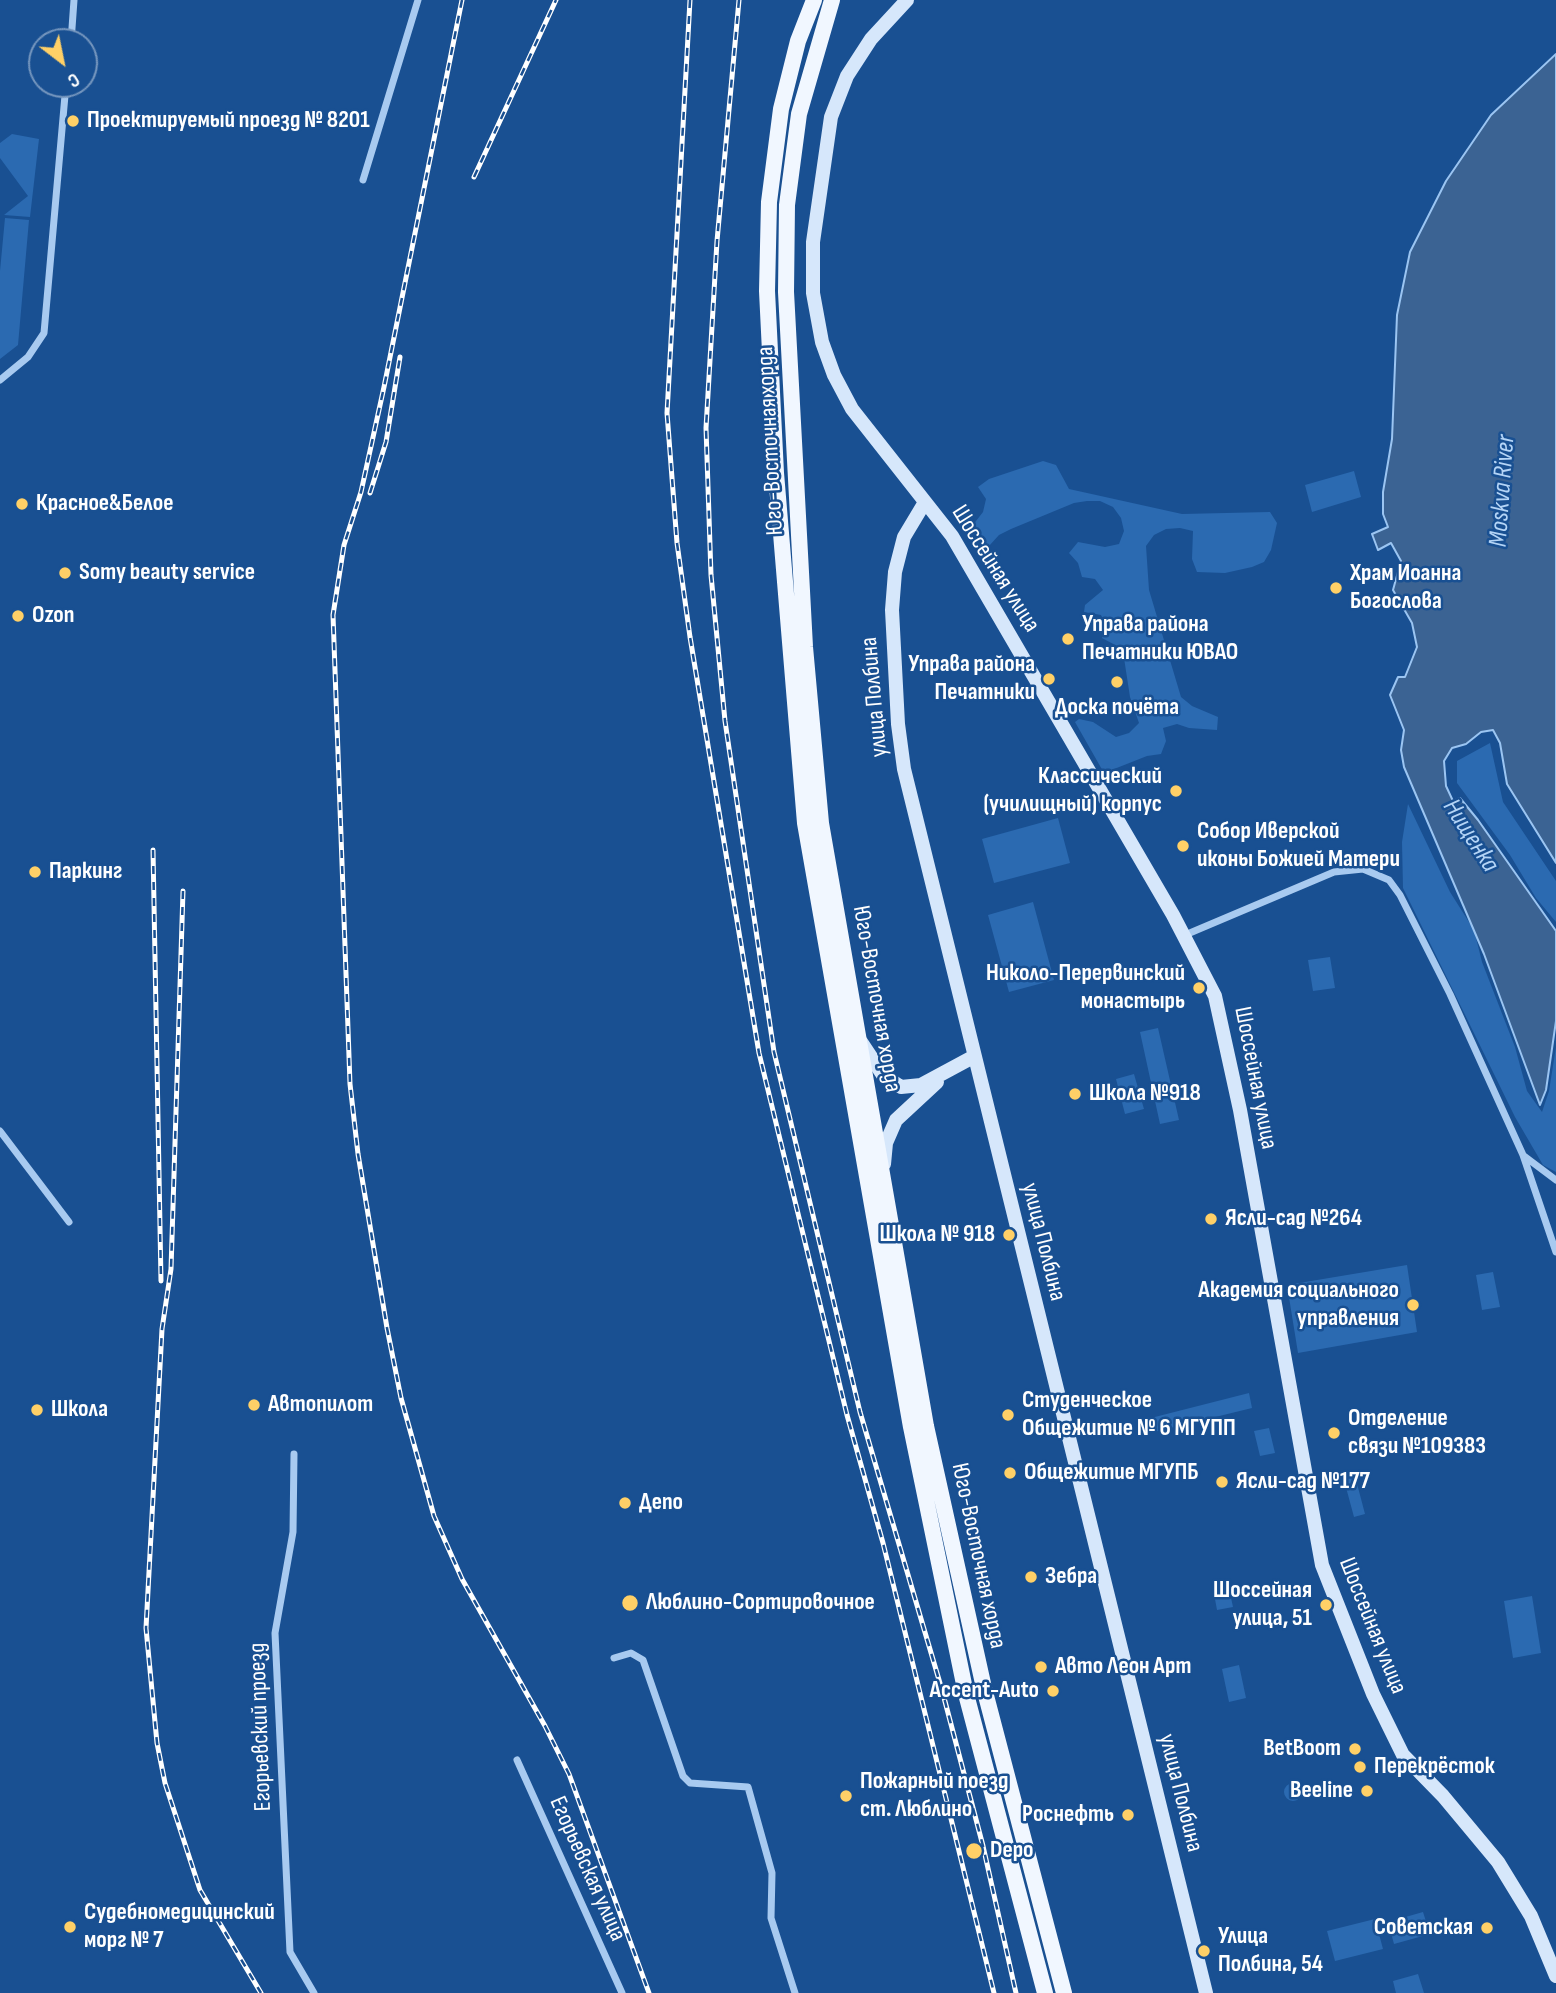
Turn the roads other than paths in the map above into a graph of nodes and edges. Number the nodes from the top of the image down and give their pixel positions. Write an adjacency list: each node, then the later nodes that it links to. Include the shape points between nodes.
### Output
1 (74, 0): 6 (street)
2 (418, 0): 8 (street)
3 (814, 0): 30 (main road, Юго-Восточная хорда, via 781,109 769,202 768,291 777,486 805,823 911,1427 966,1694)
4 (832, 0): 12 (main road, Юго-Восточная хорда, via 799,114 787,205 786,292 805,647 821,823)
5 (907, 0): 10 (main road, Шоссейная улица, via 871,38 847,76 831,117 813,242 813,293 822,342 852,409)
6 (72, 28)
7 (65, 98): 9 (street, via 44,333 28,357)
8 (363, 180)
9 (0, 380)
10 (925, 502): 11 (main road, Шоссейная улица, via 952,536); 13 (main road, улица Полбина, via 904,537 895,572 892,610 898,724 904,769)
11 (1185, 935): 16 (street, via 1334,872 1363,869 1381,875 1400,895); 26 (main road, Шоссейная улица, via 1222,1017 1322,1565 1403,1755 1498,1862 1531,1916)
12 (861, 1040): 14 (main road, via 883,1075 901,1087 921,1085); 17 (main road, Юго-Восточная хорда)
13 (973, 1057): 14 (main road); 32 (main road, улица Полбина)
14 (953, 1067): 17 (main road, via 896,1120 886,1143)
15 (0, 1131): 19 (street)
16 (1523, 1155): 18 (street); 21 (street)
17 (883, 1173): 31 (main road, Юго-Восточная хорда, via 926,1426 984,1688)
18 (1556, 1180)
19 (69, 1222)
20 (1556, 1228): 21 (street)
21 (1552, 1238): 22 (street)
22 (1556, 1252)
23 (294, 1454): 27 (street, Егорьевский проезд, via 293,1532 275,1633 290,1952)
24 (614, 1658): 29 (street, via 631,1653 643,1660 683,1776 690,1783 748,1787 772,1873 771,1918)
25 (517, 1760): 28 (street, Егорьевская улица)
26 (1555, 1973)
27 (314, 1993)
28 (622, 1993)
29 (795, 1993)
30 (1045, 1993)
31 (1064, 1993)
32 (1206, 1993)

